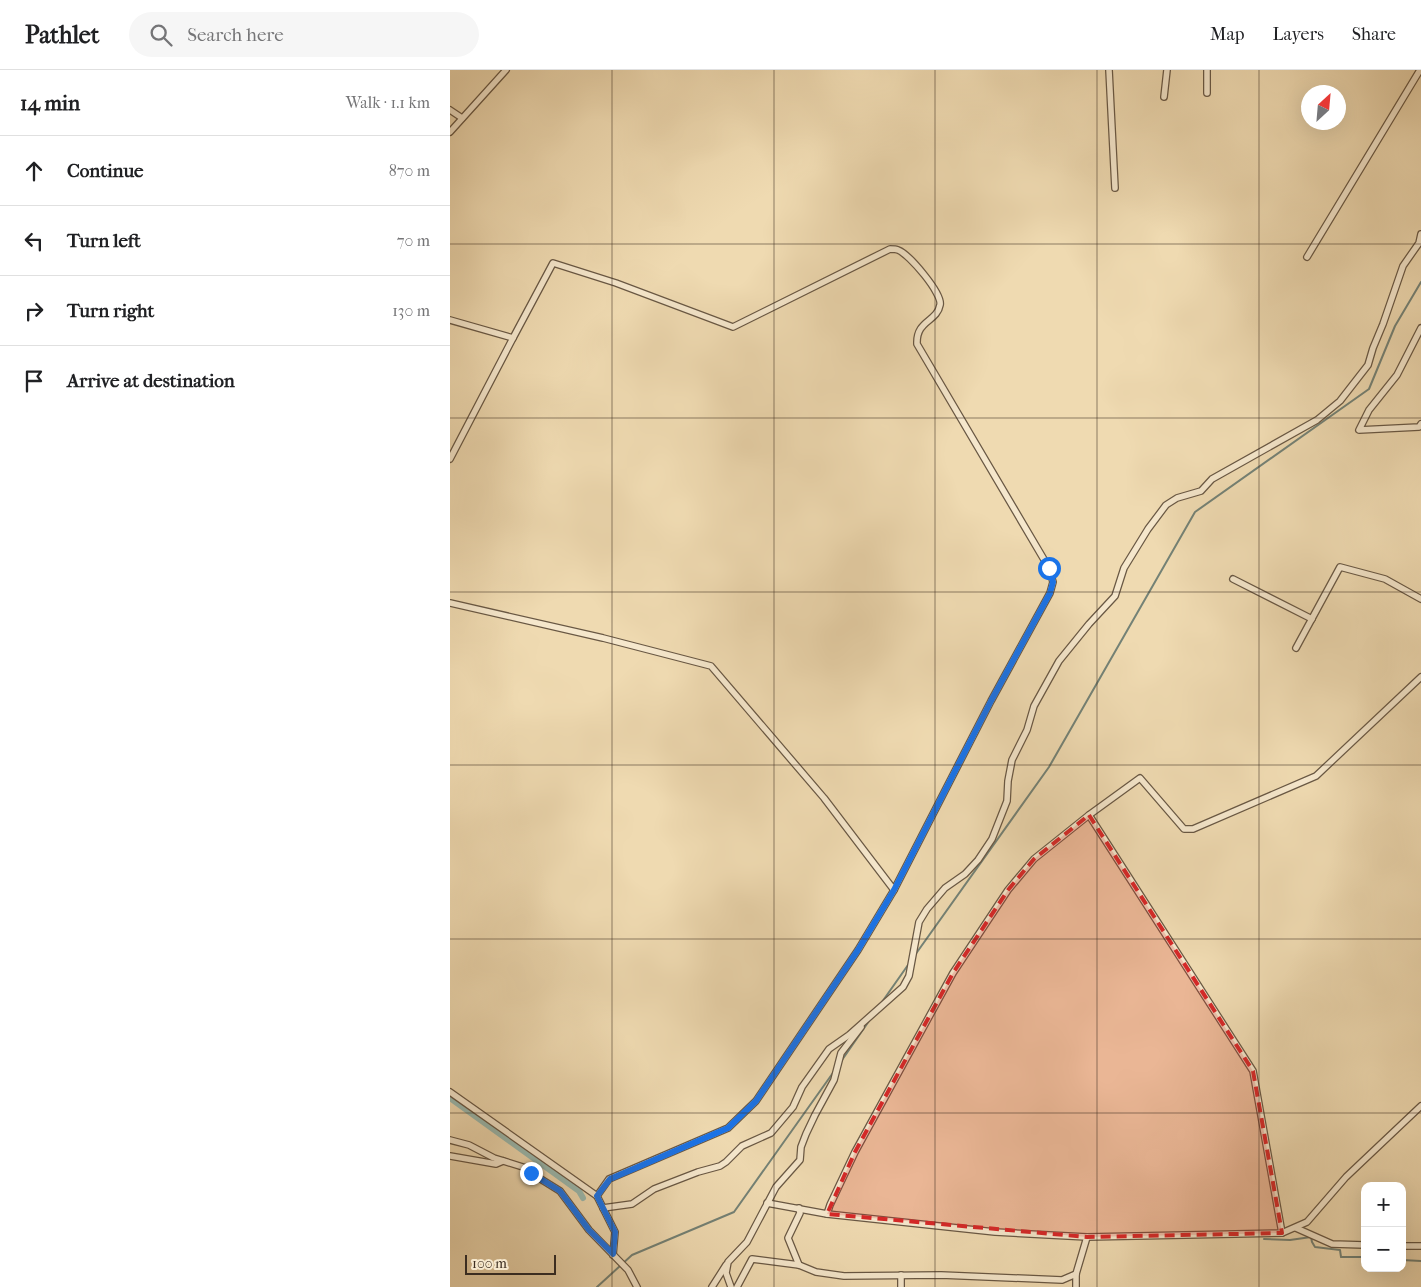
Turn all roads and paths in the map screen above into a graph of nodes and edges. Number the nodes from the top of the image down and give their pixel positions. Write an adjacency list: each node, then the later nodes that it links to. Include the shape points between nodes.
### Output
1 (504, 70): 9 (street)
2 (1109, 70): 11 (street)
3 (1167, 70): 7 (street)
4 (1207, 70): 6 (street)
5 (1420, 70): 13 (street)
6 (1207, 93)
7 (1164, 97)
8 (450, 110): 9 (street)
9 (462, 118): 10 (street)
10 (450, 132)
11 (1115, 188)
12 (1421, 234): 27 (street, via 1402,266 1368,365 1340,401 1317,420 1221,474 1201,491 1166,505 1148,529 1124,568 1115,596 1059,661 1034,706 1027,730 1012,760 1007,802 992,839 965,874 945,888 927,909 919,922 909,976 903,987)
13 (1307, 257)
14 (450, 320): 16 (street)
15 (1421, 328): 17 (street, via 1397,375 1369,410 1359,430 1419,427)
16 (514, 338): 18 (street); 26 (street, via 552,263 733,327 890,249 904,254 935,289 941,304 921,327 917,344 1049,568 1053,582)
17 (1421, 424)
18 (450, 459)
19 (1233, 578): 22 (street)
20 (1421, 599): 22 (street, via 1385,579 1340,567)
21 (450, 603): 26 (street, via 711,666 824,798)
22 (1312, 619): 23 (street)
23 (1296, 648)
24 (1421, 677): 25 (street, via 1316,776 1193,829 1184,829 1140,778)
25 (1089, 815): 37 (street, via 1034,859 1008,890 953,973 854,1152); 39 (street, via 1253,1071)
26 (894, 890): 33 (street, via 858,950 756,1101 728,1128 610,1179)
27 (865, 1021): 34 (street, via 841,1053 834,1080 801,1147 800,1160 776,1187); 35 (street, via 829,1049 802,1087 793,1107 771,1133 742,1146 720,1166 654,1189 632,1204)
28 (450, 1092): 33 (street)
29 (1421, 1106): 38 (street, via 1346,1177 1307,1222)
30 (450, 1140): 32 (street)
31 (450, 1156): 32 (street, via 496,1164)
32 (503, 1161): 44 (street, via 526,1168 560,1191 589,1230)
33 (597, 1196): 35 (street)
34 (767, 1203): 36 (street); 45 (street, via 747,1242)
35 (603, 1208): 44 (street, via 615,1232)
36 (799, 1208): 37 (street); 46 (street, via 800,1213 788,1238)
37 (827, 1214): 40 (street, via 995,1232)
38 (1296, 1228): 39 (street); 41 (street, via 1332,1244)
39 (1282, 1233): 40 (street)
40 (1087, 1237): 47 (street)
41 (1361, 1245)
42 (1406, 1246): 43 (street)
43 (1421, 1246)
44 (613, 1254): 49 (street, via 628,1270)
45 (728, 1262): 50 (street); 51 (street, via 726,1273)
46 (799, 1265): 48 (street, via 816,1272 844,1276); 52 (street, via 752,1259)
47 (1076, 1274): 48 (street, via 1062,1280); 54 (street)
48 (901, 1276): 53 (street)
49 (637, 1287)
50 (712, 1287)
51 (731, 1287)
52 (737, 1287)
53 (902, 1287)
54 (1076, 1287)

